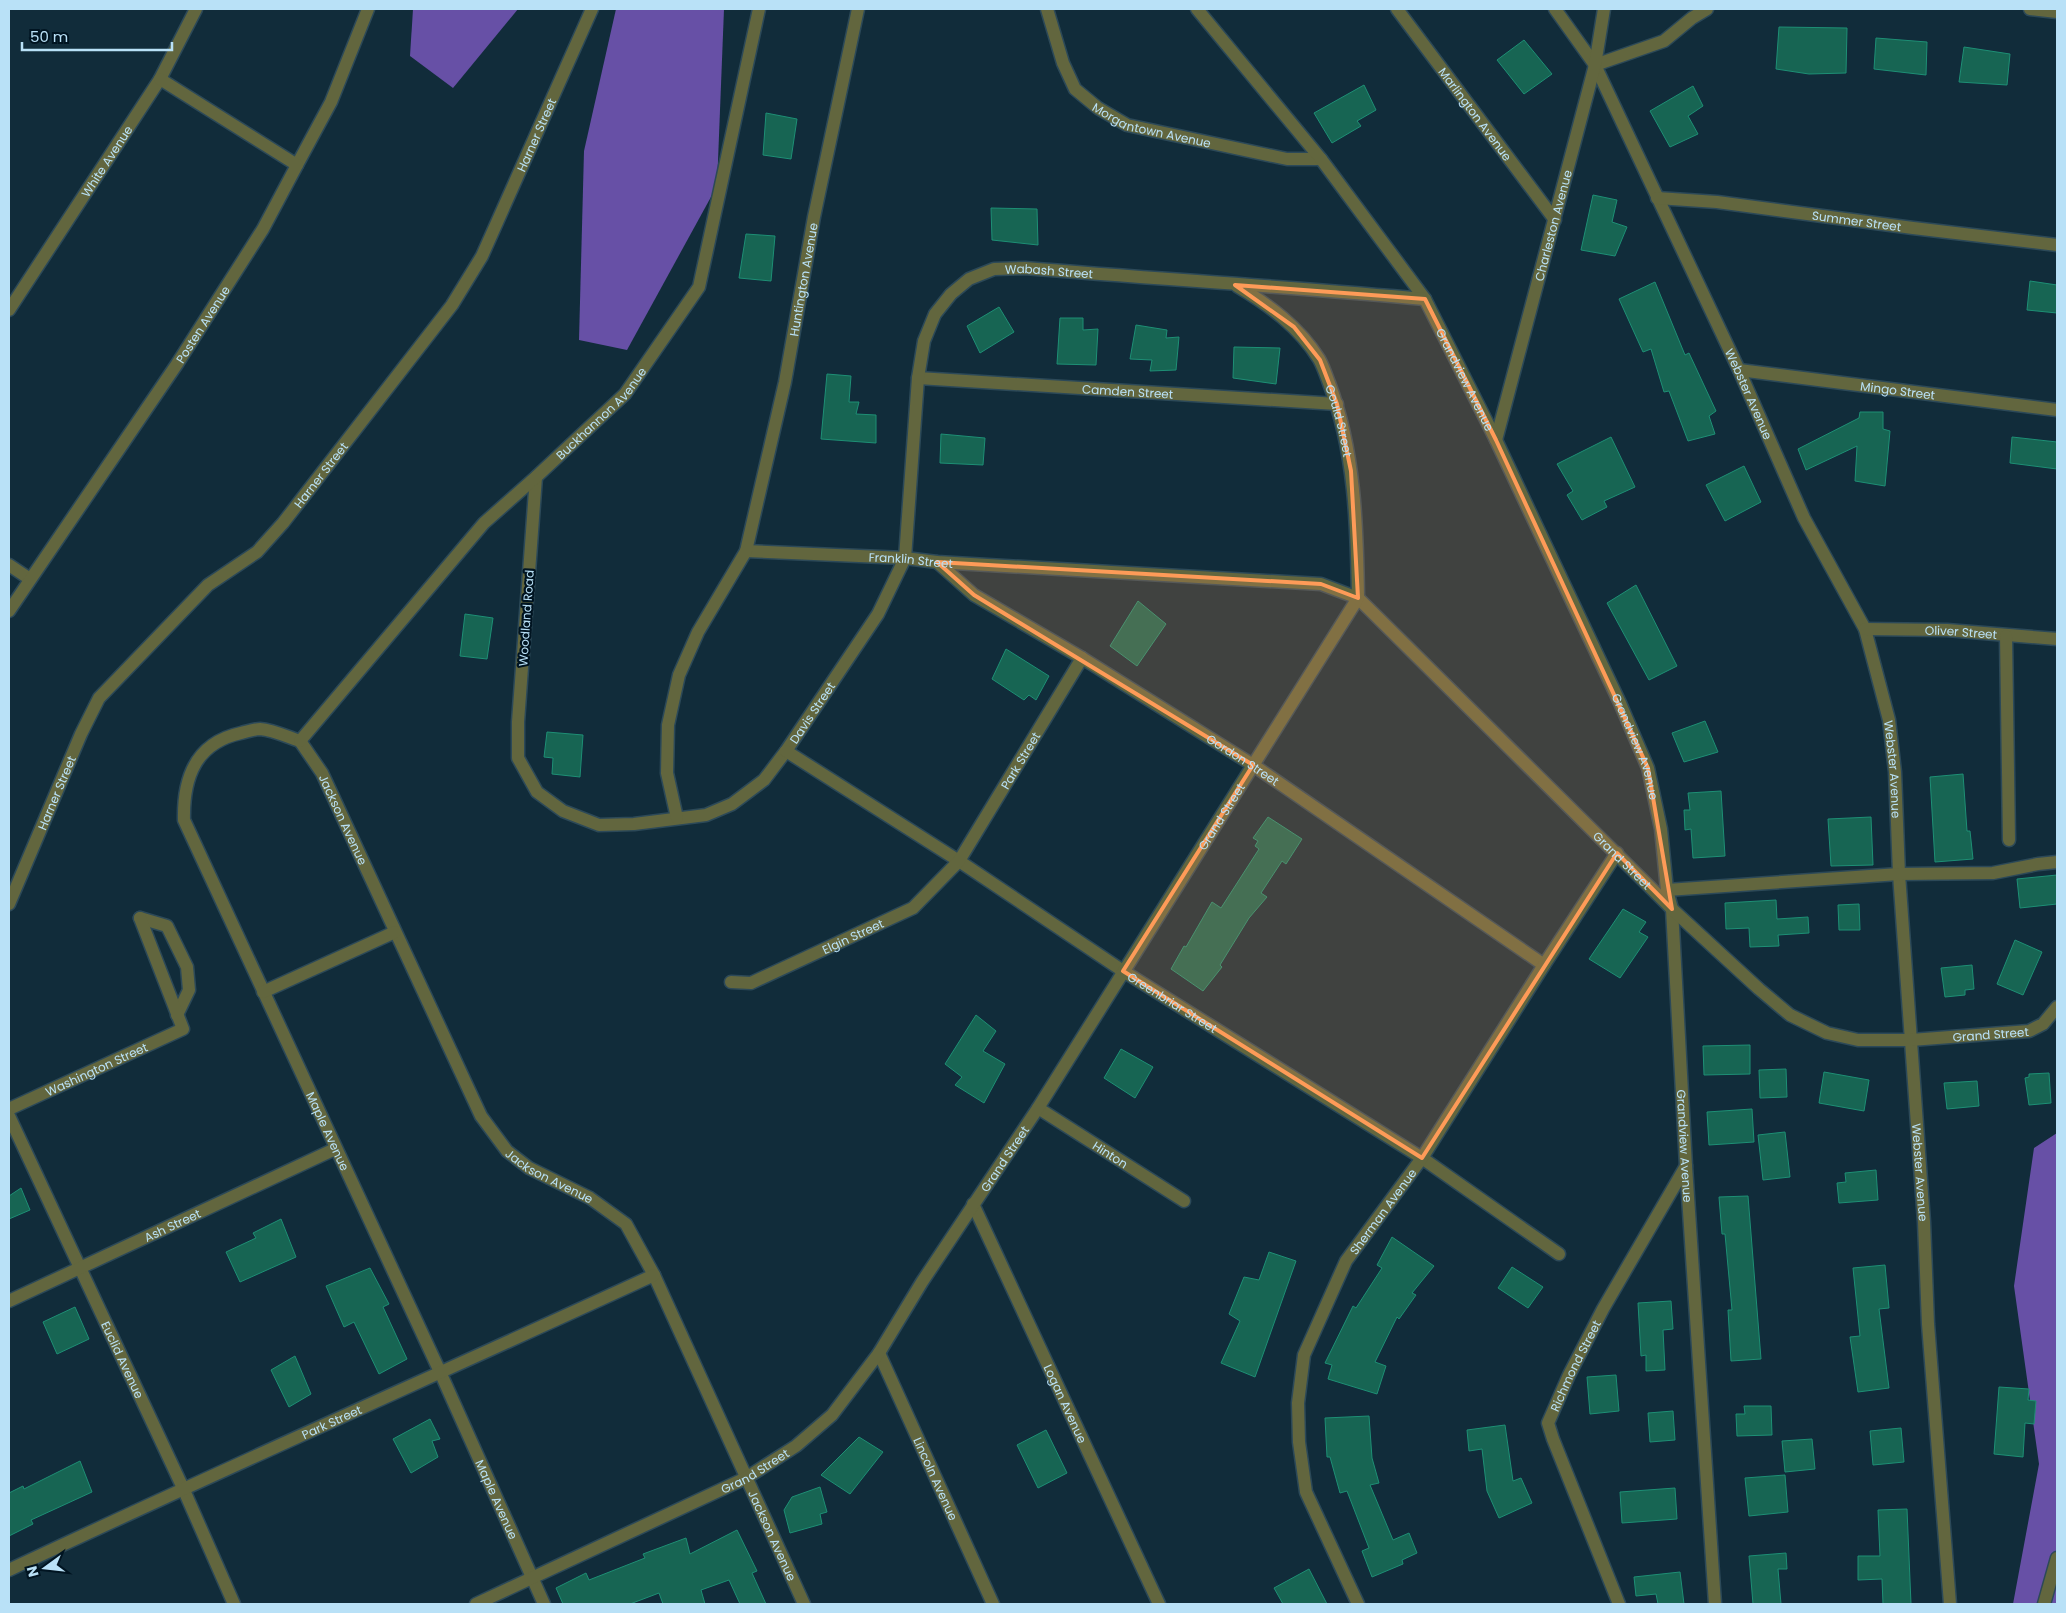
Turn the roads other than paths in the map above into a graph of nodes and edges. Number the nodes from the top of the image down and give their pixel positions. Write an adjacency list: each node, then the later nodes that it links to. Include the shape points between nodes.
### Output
1 (196, 9): 15 (street, White Avenue)
2 (368, 9): 17 (street, Posten Avenue, via 331,102)
3 (592, 9): 52 (street, Harner Street, via 482,256 452,305 257,552 208,585 99,698)
4 (759, 9): 29 (street, Buckhannon Avenue, via 699,287 625,394)
5 (858, 9): 30 (street, Huntington Avenue, via 814,217 785,382)
6 (1047, 9): 16 (street, Morgantown Avenue, via 1075,89 1098,108 1127,125 1287,159)
7 (1197, 9): 16 (street, Grandview Avenue)
8 (1397, 9): 19 (street, Marlington Avenue)
9 (1555, 9): 14 (street, Webster Avenue)
10 (1604, 9): 14 (street, Charleston Avenue)
11 (1707, 9): 14 (street, via 1664,41)
12 (2030, 9): 13 (street)
13 (2057, 12)
14 (1595, 65): 18 (street, Webster Avenue); 19 (street, Charleston Avenue)
15 (160, 80): 17 (street); 23 (street, White Avenue)
16 (1321, 159): 22 (street, Grandview Avenue)
17 (297, 165): 34 (street, Posten Avenue, via 263,229 177,364)
18 (1657, 198): 20 (street, Summer Street, via 1717,202); 24 (street, Webster Avenue)
19 (1555, 220): 28 (street, Charleston Avenue)
20 (2057, 245)
21 (1235, 285): 22 (street, Wabash Street); 25 (street, Wabash Street, via 1025,268 994,269 969,279 935,314 924,341); 26 (street, Gould Street, via 1294,327 1320,360)
22 (1425, 300): 28 (street, Grandview Avenue)
23 (9, 310)
24 (1739, 370): 27 (street, Mingo Street); 37 (street, Webster Avenue, via 1804,518)
25 (918, 378): 26 (street, Camden Street); 31 (street, Wabash Street)
26 (1337, 404): 35 (street, Gould Street, via 1351,471)
27 (2057, 410)
28 (1496, 440): 51 (street, Grandview Avenue, via 1648,768 1661,829)
29 (536, 477): 41 (street, Buckhannon Avenue, via 484,523); 43 (street, Woodland Road)
30 (746, 551): 31 (street, Franklin Street); 45 (street, via 698,632 679,675 668,725 667,773)
31 (905, 558): 32 (street, Franklin Street); 42 (street, Davis Street, via 878,614)
32 (937, 562): 35 (street, Franklin Street, via 1321,584); 40 (street, Gordon Street, via 974,595)
33 (9, 565): 34 (street)
34 (30, 579): 36 (street, Posten Avenue)
35 (1358, 598): 44 (street, Grand Street); 47 (street, Grand Street)
36 (9, 611)
37 (1865, 630): 38 (street, Oliver Street, via 1947,630); 50 (street, Webster Avenue, via 1889,720 1895,772)
38 (2006, 636): 39 (street, Oliver Street); 46 (street)
39 (2057, 639)
40 (1082, 658): 44 (street, Gordon Street); 48 (street, Park Street)
41 (300, 741): 54 (street, Jackson Avenue, via 322,773); 58 (street, Maple Avenue, via 259,729 232,735 210,745 190,772 184,797 184,820)
42 (786, 751): 45 (street, Davis Street, via 764,780 732,804 706,815); 48 (street, Greenbriar Street)
43 (518, 758): 45 (street, Davis Street, via 537,792 563,811 598,825)
44 (1253, 765): 55 (street, Gordon Street); 56 (street, Grand Street)
45 (677, 818)
46 (2009, 840)
47 (1617, 854): 53 (street, Grand Street); 55 (street, Sherman Avenue)
48 (959, 861): 56 (street, Greenbriar Street); 57 (street, Elgin Street, via 913,908 751,983)
49 (2057, 862): 50 (street, via 1993,873)
50 (1899, 874): 51 (street); 61 (street, Webster Avenue)
51 (1667, 890): 53 (street, Grandview Avenue)
52 (9, 904)
53 (1672, 909): 61 (street, Grand Street, via 1790,1015 1826,1033 1858,1040); 67 (street, Grandview Avenue)
54 (395, 932): 58 (street); 72 (street, Jackson Avenue, via 481,1116 507,1151 529,1168 590,1198 626,1224)
55 (1544, 965): 66 (street, Sherman Avenue)
56 (1123, 971): 62 (street, Grand Street); 66 (street, Greenbriar Street)
57 (731, 982)
58 (263, 992): 65 (street, Maple Avenue)
59 (2057, 1007): 61 (street, Grand Street, via 2043,1024 2029,1030)
60 (177, 1015): 60 (street, via 163,980 140,918 167,926 187,968 189,990); 63 (street, Washington Street, via 183,1029)
61 (1912, 1040): 90 (street, Webster Avenue, via 1928,1324)
62 (1038, 1108): 68 (street, Hinton); 69 (street, Grand Street)
63 (9, 1109)
64 (9, 1116): 71 (street, Euclid Avenue)
65 (335, 1149): 71 (street, Ash Street); 75 (street, Maple Avenue)
66 (1422, 1158): 70 (street, Greenbriar Street); 87 (street, Sherman Avenue, via 1346,1261 1304,1355 1298,1403 1306,1492)
67 (1686, 1166): 88 (street, Richmond Street, via 1603,1309 1548,1423); 89 (street, Grandview Avenue)
68 (1184, 1201)
69 (973, 1204): 74 (street, Grand Street); 86 (street, Logan Avenue)
70 (1559, 1254)
71 (79, 1268): 73 (street, Ash Street); 77 (street, Euclid Avenue)
72 (654, 1275): 75 (street, Park Street); 76 (street, Jackson Avenue)
73 (9, 1302)
74 (879, 1353): 76 (street, Grand Street, via 832,1415 796,1446); 85 (street, Lincoln Avenue)
75 (441, 1374): 77 (street, Park Street); 80 (street, Maple Avenue)
76 (746, 1478): 80 (street, Grand Street); 84 (street, Jackson Avenue)
77 (183, 1488): 79 (street, Park Street); 81 (street, Euclid Avenue)
78 (2057, 1558): 91 (street)
79 (9, 1570)
80 (531, 1578): 82 (street, Grand Street); 83 (street, Maple Avenue)
81 (234, 1604)
82 (476, 1604)
83 (544, 1604)
84 (804, 1604)
85 (992, 1604)
86 (1159, 1604)
87 (1358, 1604)
88 (1619, 1604)
89 (1715, 1604)
90 (1950, 1604)
91 (2044, 1604)

